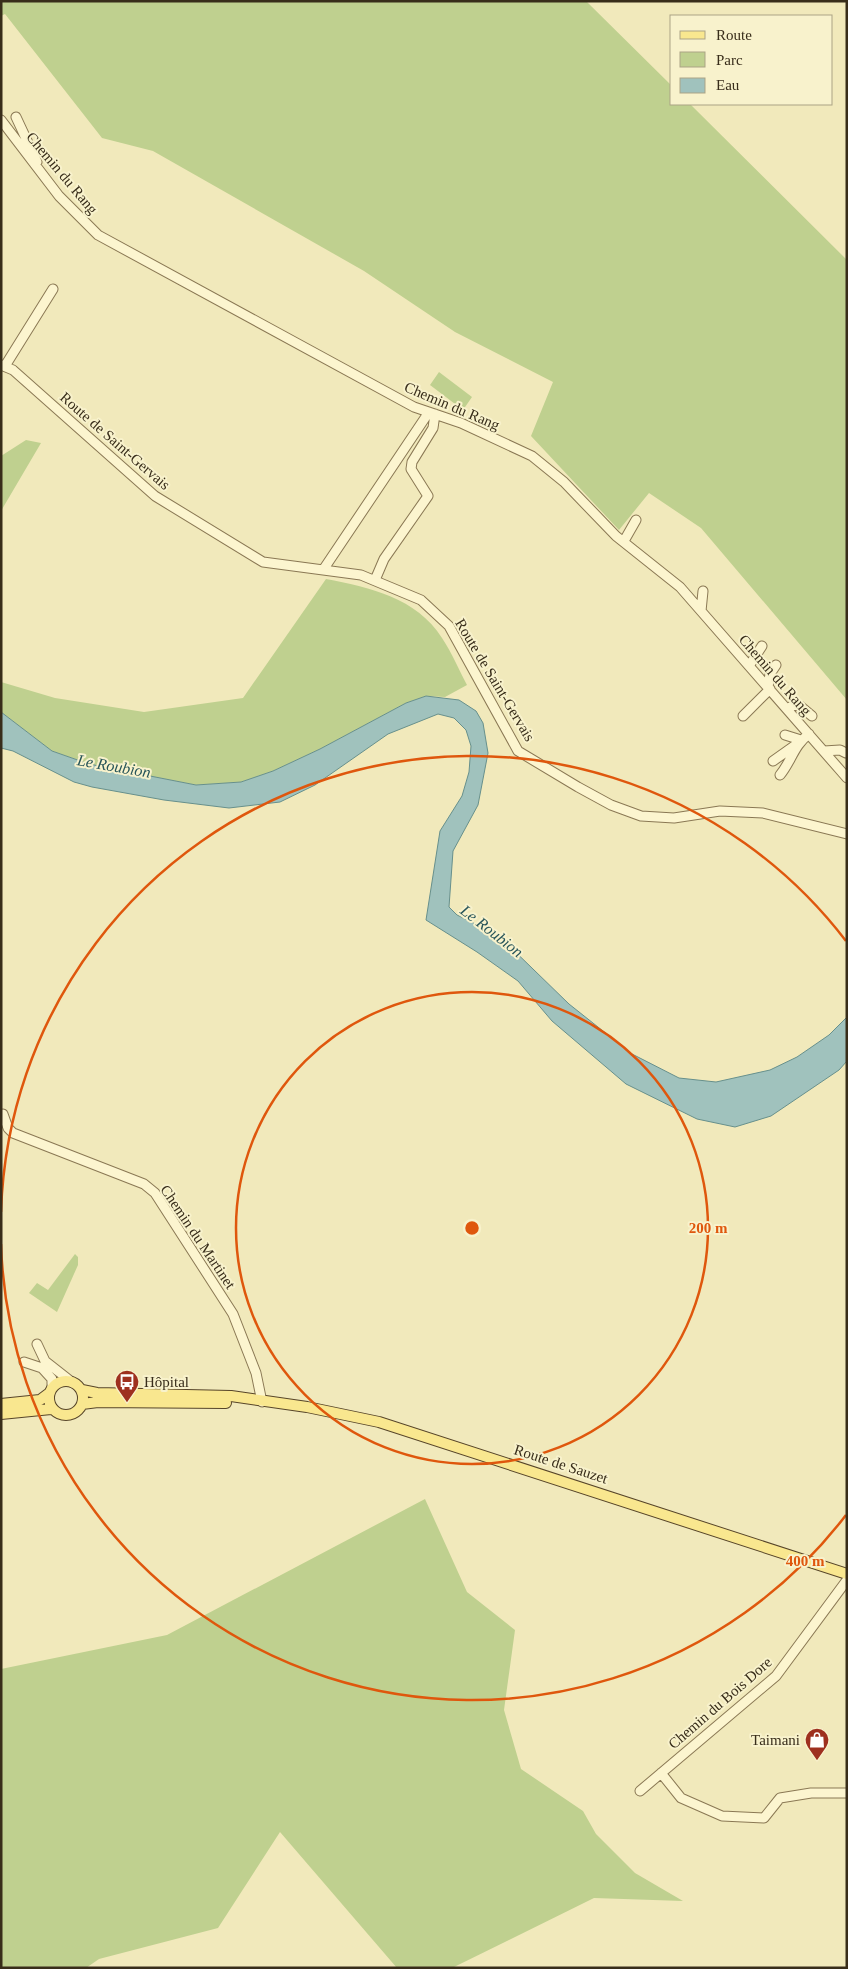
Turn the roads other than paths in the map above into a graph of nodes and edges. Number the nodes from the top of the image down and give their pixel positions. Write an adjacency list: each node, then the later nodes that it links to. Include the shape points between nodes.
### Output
1 (16, 117): 3 (street)
2 (1, 120): 3 (street, Chemin du Rang)
3 (40, 171): 6 (street, Chemin du Rang, via 59,196 98,235 284,338 414,407)
4 (53, 290): 5 (street)
5 (3, 366): 11 (street, Route de Saint-Gervais, via 13,370 155,496 263,562)
6 (432, 413): 8 (street, Chemin du Rang, via 532,456 564,482); 11 (street); 12 (street, via 433,428 411,469 428,496 384,559)
7 (636, 520): 8 (street)
8 (624, 541): 10 (street, Chemin du Rang)
9 (647, 548): 10 (street)
10 (642, 556): 14 (street, Chemin du Rang, via 680,586)
11 (323, 570): 12 (street, Route de Saint-Gervais)
12 (375, 580): 29 (street, Route de Saint-Gervais, via 421,600 449,626 518,751 611,805 641,816 674,818 720,811 763,813)
13 (704, 591): 14 (street)
14 (701, 610): 17 (street, Chemin du Rang)
15 (762, 646): 17 (street)
16 (776, 665): 18 (street, via 770,674)
17 (749, 666): 18 (street, Chemin du Rang)
18 (769, 688): 19 (street, Chemin du Rang); 20 (street)
19 (787, 709): 21 (street, via 794,704); 23 (street, Chemin du Rang)
20 (743, 716)
21 (812, 716)
22 (785, 735): 23 (street)
23 (802, 739): 24 (street, Chemin du Rang); 26 (street); 27 (street)
24 (824, 751): 25 (street); 28 (street, Chemin du Rang)
25 (846, 753)
26 (773, 760)
27 (780, 775)
28 (847, 778)
29 (847, 834)
30 (3, 1114): 36 (street, Chemin du Martinet, via 13,1133 144,1184 154,1193 233,1314 256,1373)
31 (38, 1344): 33 (street, via 45,1361)
32 (24, 1362): 35 (street, via 42,1368 52,1379)
33 (73, 1383): 34 (main road); 35 (main road, via 59,1384)
34 (82, 1390): 36 (main road, Route de Sauzet, via 231,1396); 38 (main road)
35 (50, 1391): 37 (main road, via 40,1400); 39 (main road, via 48,1404)
36 (262, 1402): 38 (main road, Route de Sauzet); 41 (main road, Route de Sauzet, via 344,1414 412,1431)
37 (1, 1404)
38 (82, 1404): 39 (main road, via 70,1413)
39 (51, 1409): 40 (main road)
40 (1, 1414)
41 (847, 1574)
42 (847, 1580): 43 (street, Chemin du Bois Dore, via 776,1676)
43 (661, 1773): 44 (street, Chemin du Bois Dore); 45 (street, via 681,1798 722,1816 764,1818 780,1798 812,1793)
44 (640, 1791)
45 (847, 1793)

